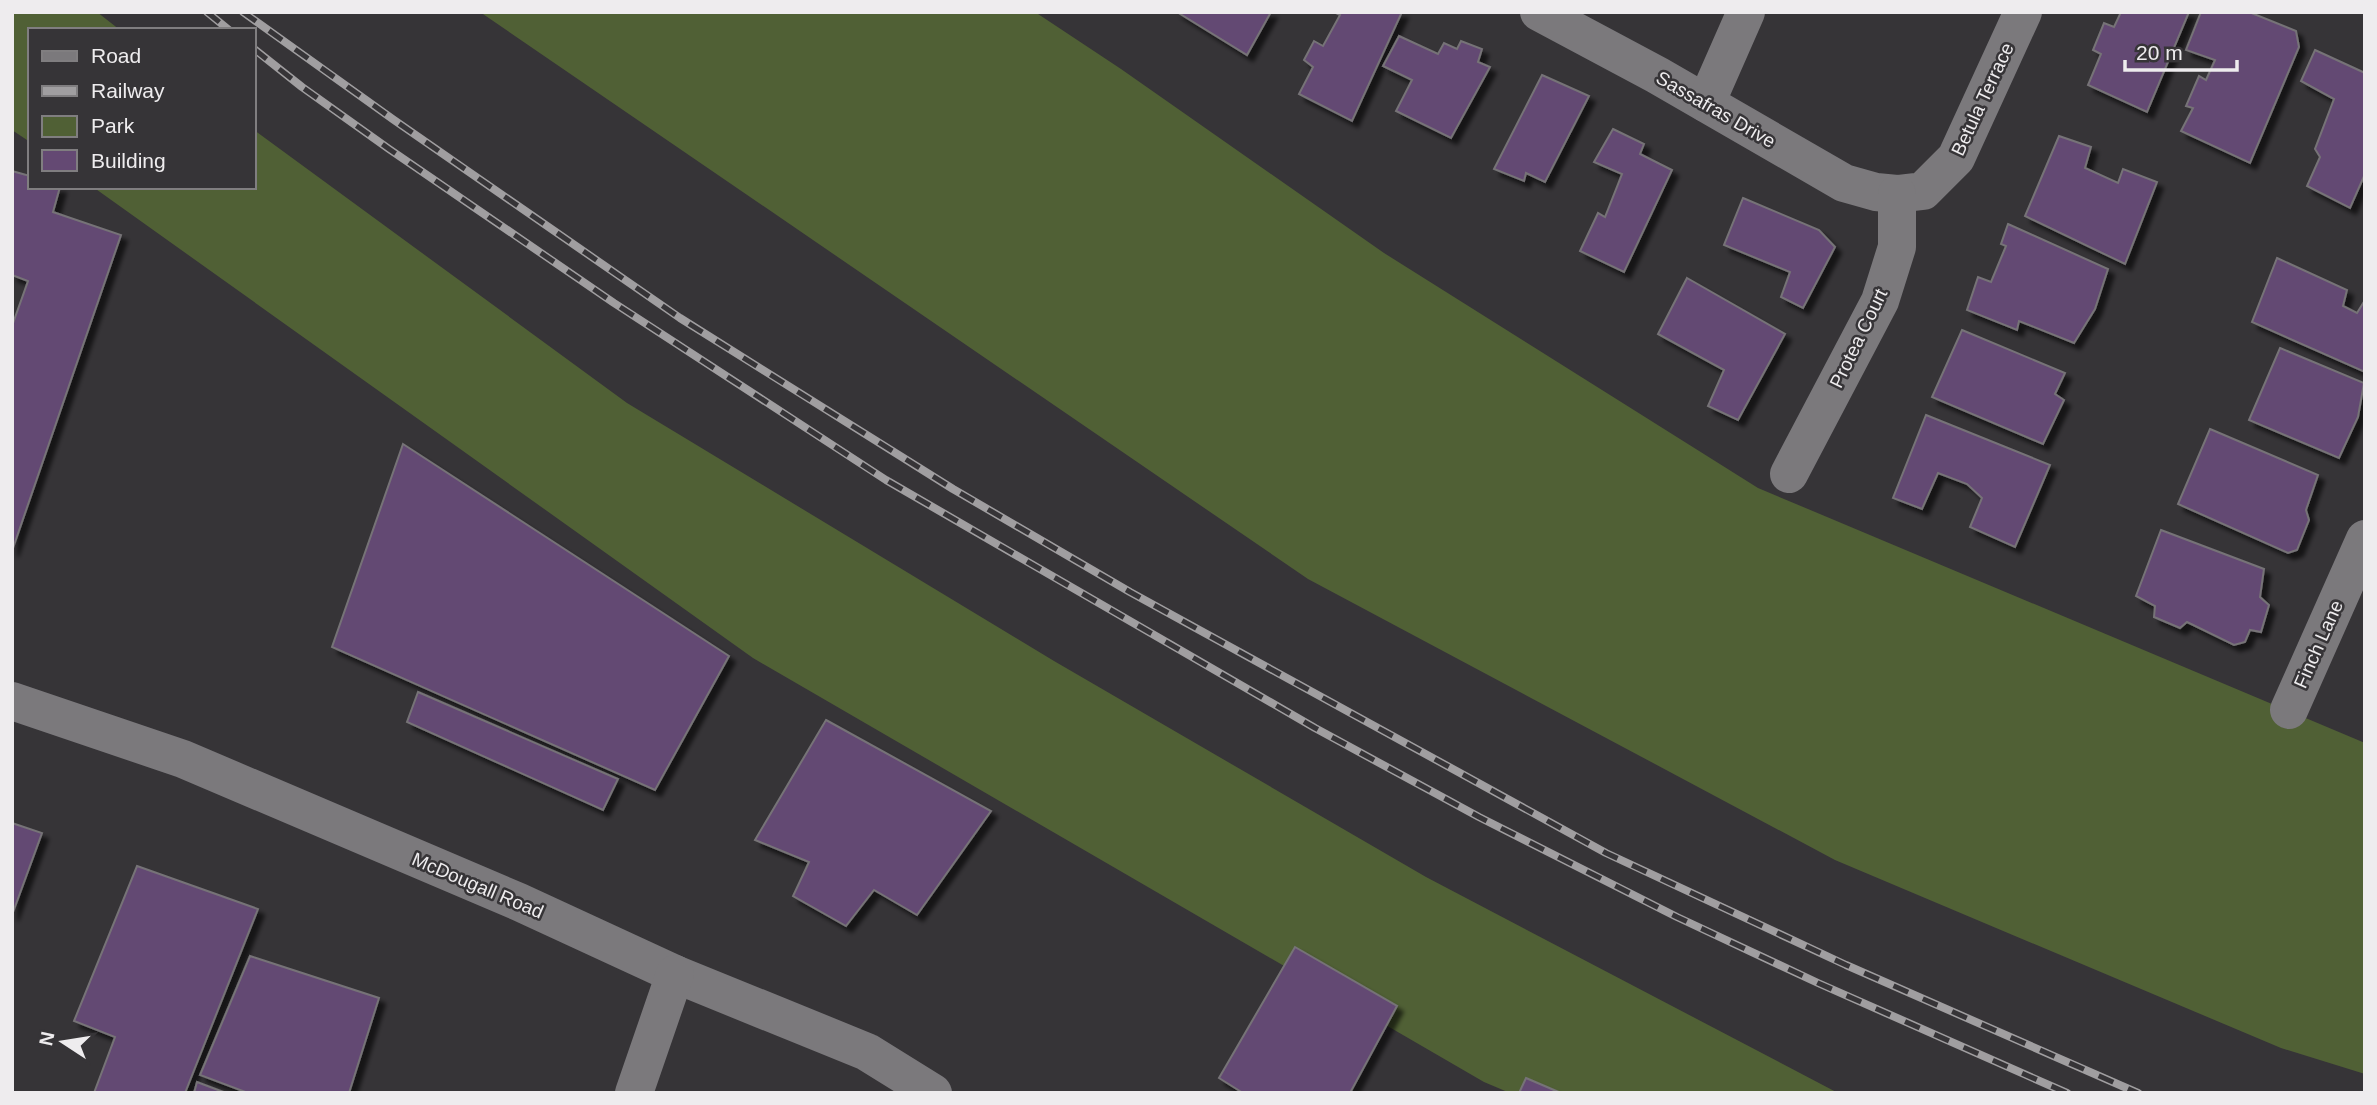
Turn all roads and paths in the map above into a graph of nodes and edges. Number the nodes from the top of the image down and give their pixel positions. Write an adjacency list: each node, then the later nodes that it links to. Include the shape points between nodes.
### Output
1 (1539, 12): 4 (street, Sassafras Drive)
2 (1746, 12): 4 (street)
3 (2023, 12): 5 (street, Betula Terrace, via 1956,158 1923,191)
4 (1706, 103): 5 (street, Sassafras Drive, via 1844,183)
5 (1897, 194): 6 (street, Protea Court, via 1897,247 1880,301)
6 (1789, 474)
7 (2365, 539): 9 (street, Finch Lane)
8 (12, 701): 10 (street, McDougall Road, via 183,759 519,902)
9 (2289, 710)
10 (675, 974): 11 (street); 12 (street, McDougall Road, via 867,1052)
11 (635, 1093)
12 (933, 1093)

